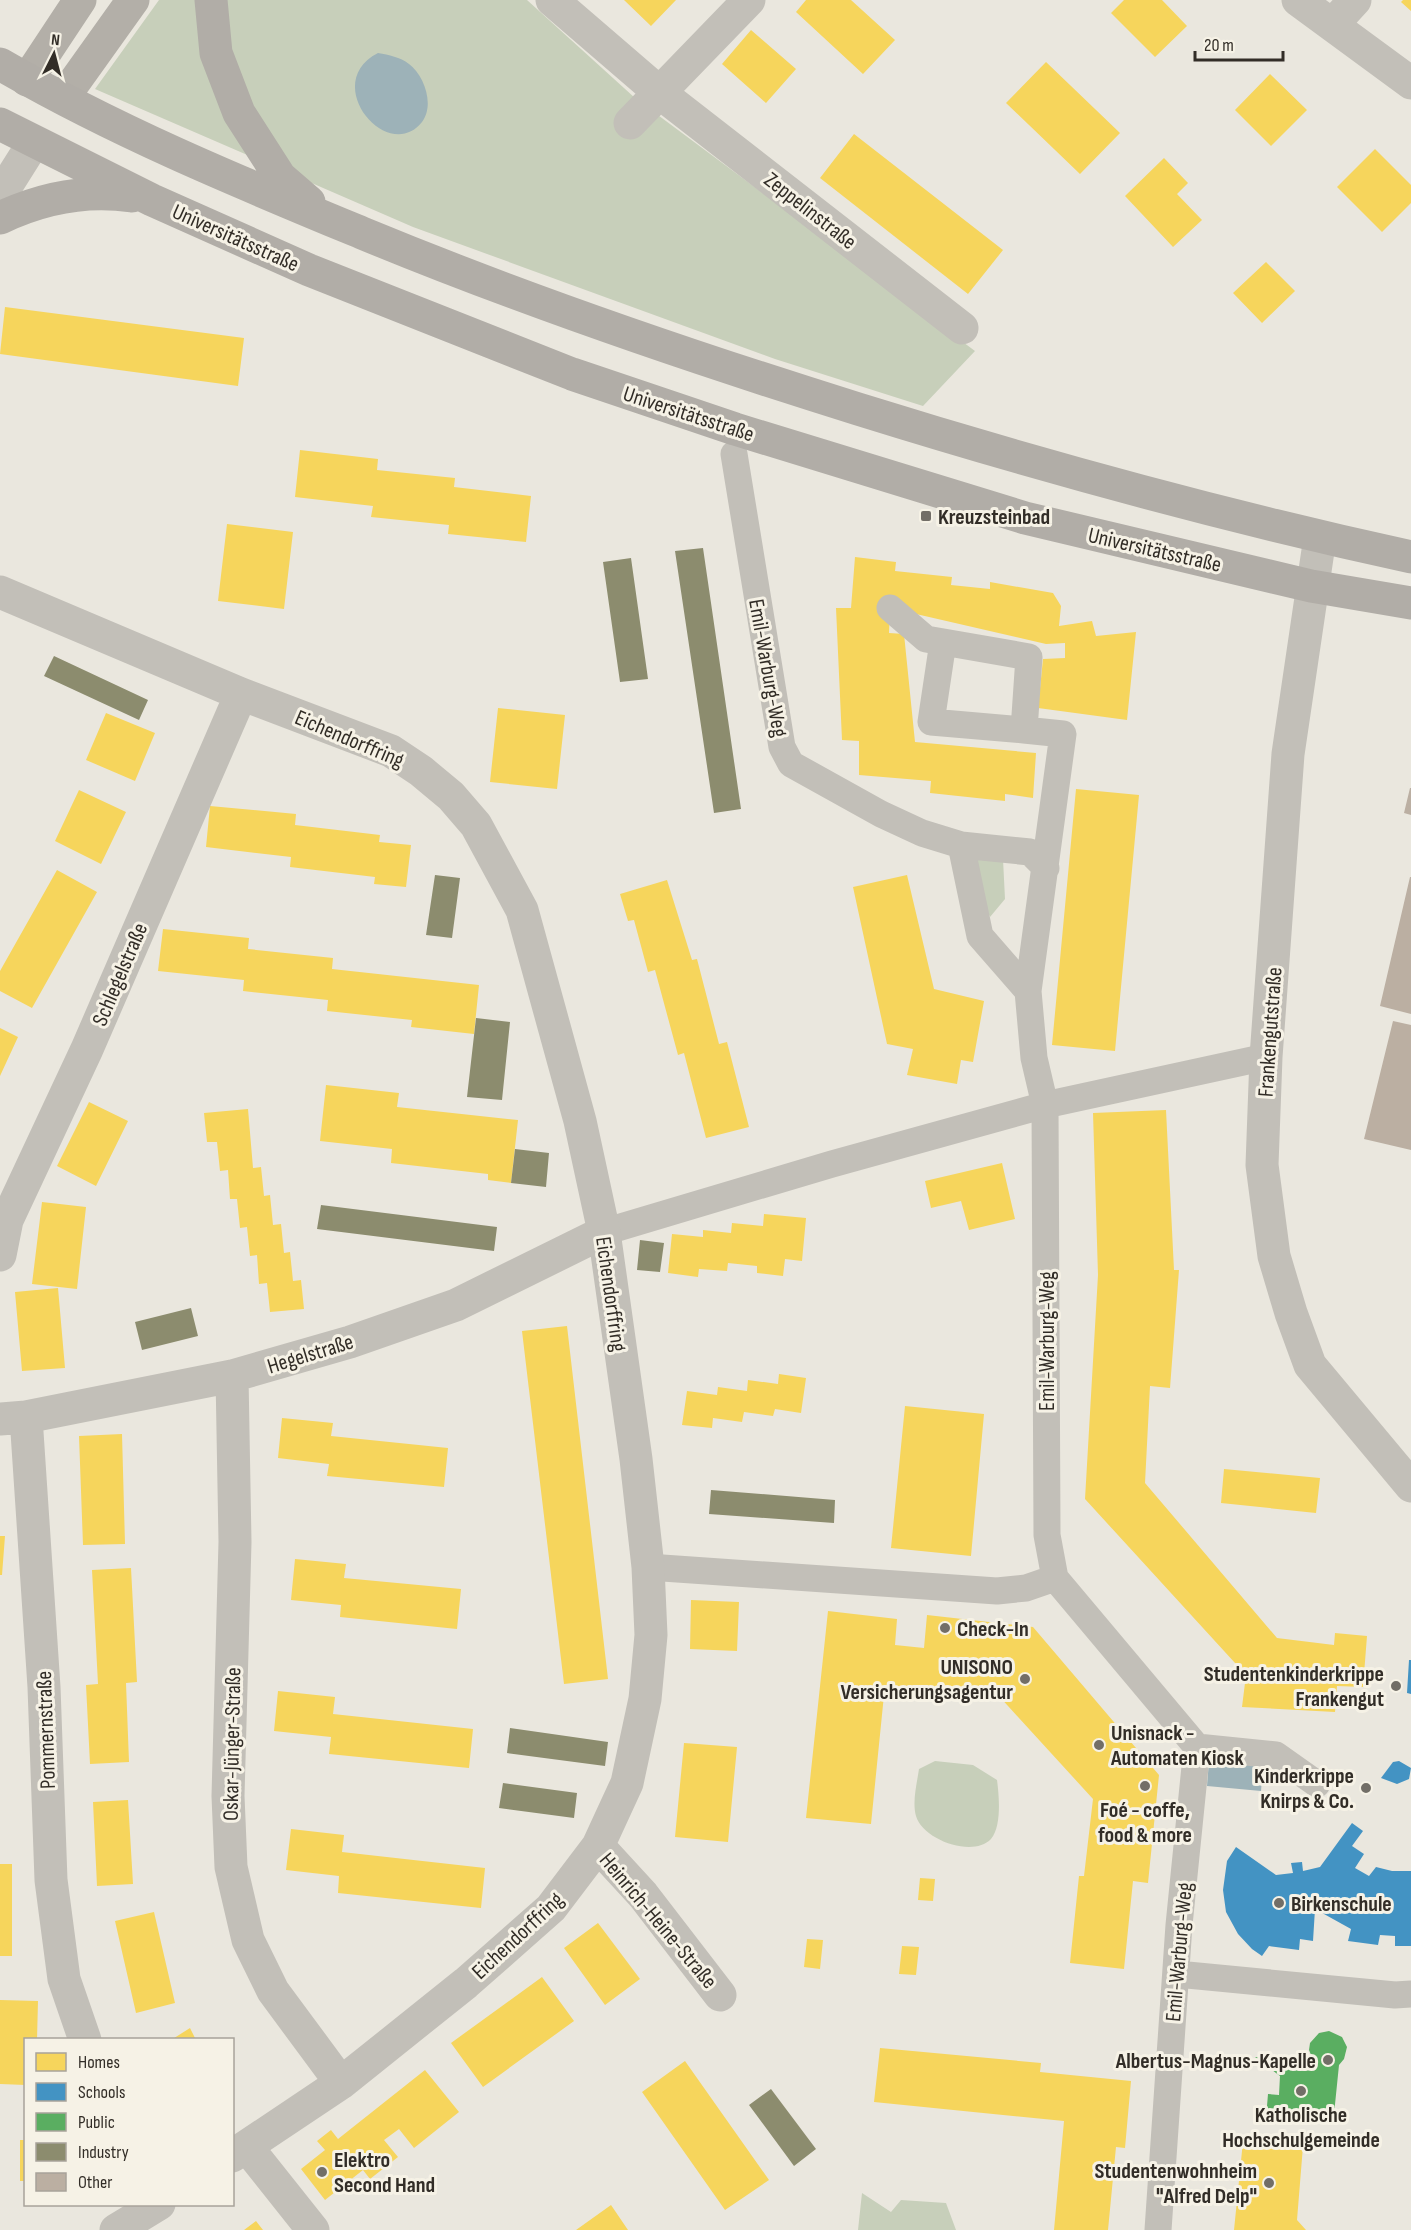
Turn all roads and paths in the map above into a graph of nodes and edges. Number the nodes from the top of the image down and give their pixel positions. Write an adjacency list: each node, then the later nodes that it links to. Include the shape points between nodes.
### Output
1 (80, 0): 9 (main road)
2 (133, 0): 12 (main road)
3 (211, 0): 20 (main road, via 216,54 239,112 280,177)
4 (552, 0): 11 (street, Zeppelinstraße)
5 (749, 0): 11 (street)
6 (1298, 0): 8 (street)
7 (1355, 0): 8 (street)
8 (1333, 24): 10 (street)
9 (13, 72): 12 (main road); 13 (main road)
10 (1411, 83)
11 (660, 93): 14 (street); 21 (street, Zeppelinstraße)
12 (63, 98): 16 (main road); 20 (main road)
13 (0, 117)
14 (630, 123)
15 (0, 124): 16 (main road, Universitätsstraße)
16 (34, 142): 17 (street); 18 (main road, Universitätsstraße)
17 (0, 196)
18 (152, 200): 19 (main road, via 79,193 23,207); 25 (main road, Universitätsstraße, via 444,325 572,374 735,429 1026,518)
19 (0, 218)
20 (329, 219): 23 (main road, via 449,269 747,374 1023,460)
21 (962, 328)
22 (734, 454): 32 (street, Emil-Warburg-Weg, via 782,747 791,764 881,814)
23 (1320, 537): 24 (main road); 25 (street, Frankengutstraße)
24 (1411, 557)
25 (1311, 586): 27 (main road, Universitätsstraße); 35 (street, Frankengutstraße, via 1288,754)
26 (0, 592): 30 (street, Eichendorffring)
27 (1411, 603)
28 (890, 608): 29 (street, via 926,639)
29 (943, 642): 31 (street, via 1029,657); 31 (street, via 931,722)
30 (241, 694): 37 (street, Eichendorffring, via 391,751 451,796 476,825 522,910 580,1121); 38 (street, Schlegelstraße, via 87,1049 7,1220)
31 (1024, 730): 33 (street, via 1063,734)
32 (961, 845): 33 (street, Emil-Warburg-Weg, via 1030,852); 34 (street, via 980,936)
33 (1046, 868): 34 (street, Emil-Warburg-Weg)
34 (1028, 991): 36 (street, Emil-Warburg-Weg, via 1034,1058)
35 (1266, 1057): 36 (street); 41 (street, Frankengutstraße, via 1262,1165 1274,1256 1291,1313 1310,1365)
36 (1045, 1104): 37 (street); 43 (street, Emil-Warburg-Weg, via 1047,1535)
37 (604, 1232): 39 (street, Hegelstraße, via 456,1305 350,1342); 42 (street, Eichendorffring)
38 (0, 1255)
39 (232, 1376): 40 (street, Hegelstraße); 51 (street, Oskar-Jünger-Straße, via 235,1542 228,1796 231,1867 248,1940 273,1991)
40 (13, 1418): 50 (street, Pommernstraße, via 44,1687 51,1880 64,1979)
41 (1411, 1486)
42 (648, 1567): 43 (street, via 997,1591 1026,1588); 46 (street, Eichendorffring, via 651,1635 645,1699 627,1783)
43 (1055, 1578): 44 (street, Emil-Warburg-Weg)
44 (1197, 1747): 45 (street, via 1276,1755); 47 (street, Emil-Warburg-Weg)
45 (1317, 1784)
46 (598, 1846): 49 (street, Heinrich-Heine-Straße, via 643,1895); 51 (street, Eichendorffring, via 552,1908)
47 (1177, 1974): 48 (street); 56 (street, Emil-Warburg-Weg)
48 (1411, 1994)
49 (720, 1995)
50 (84, 2038)
51 (341, 2083): 52 (street, Eichendorffring)
52 (240, 2152): 55 (street, Eichendorffring)
53 (157, 2206): 54 (street)
54 (116, 2230)
55 (313, 2230)
56 (1158, 2230)

